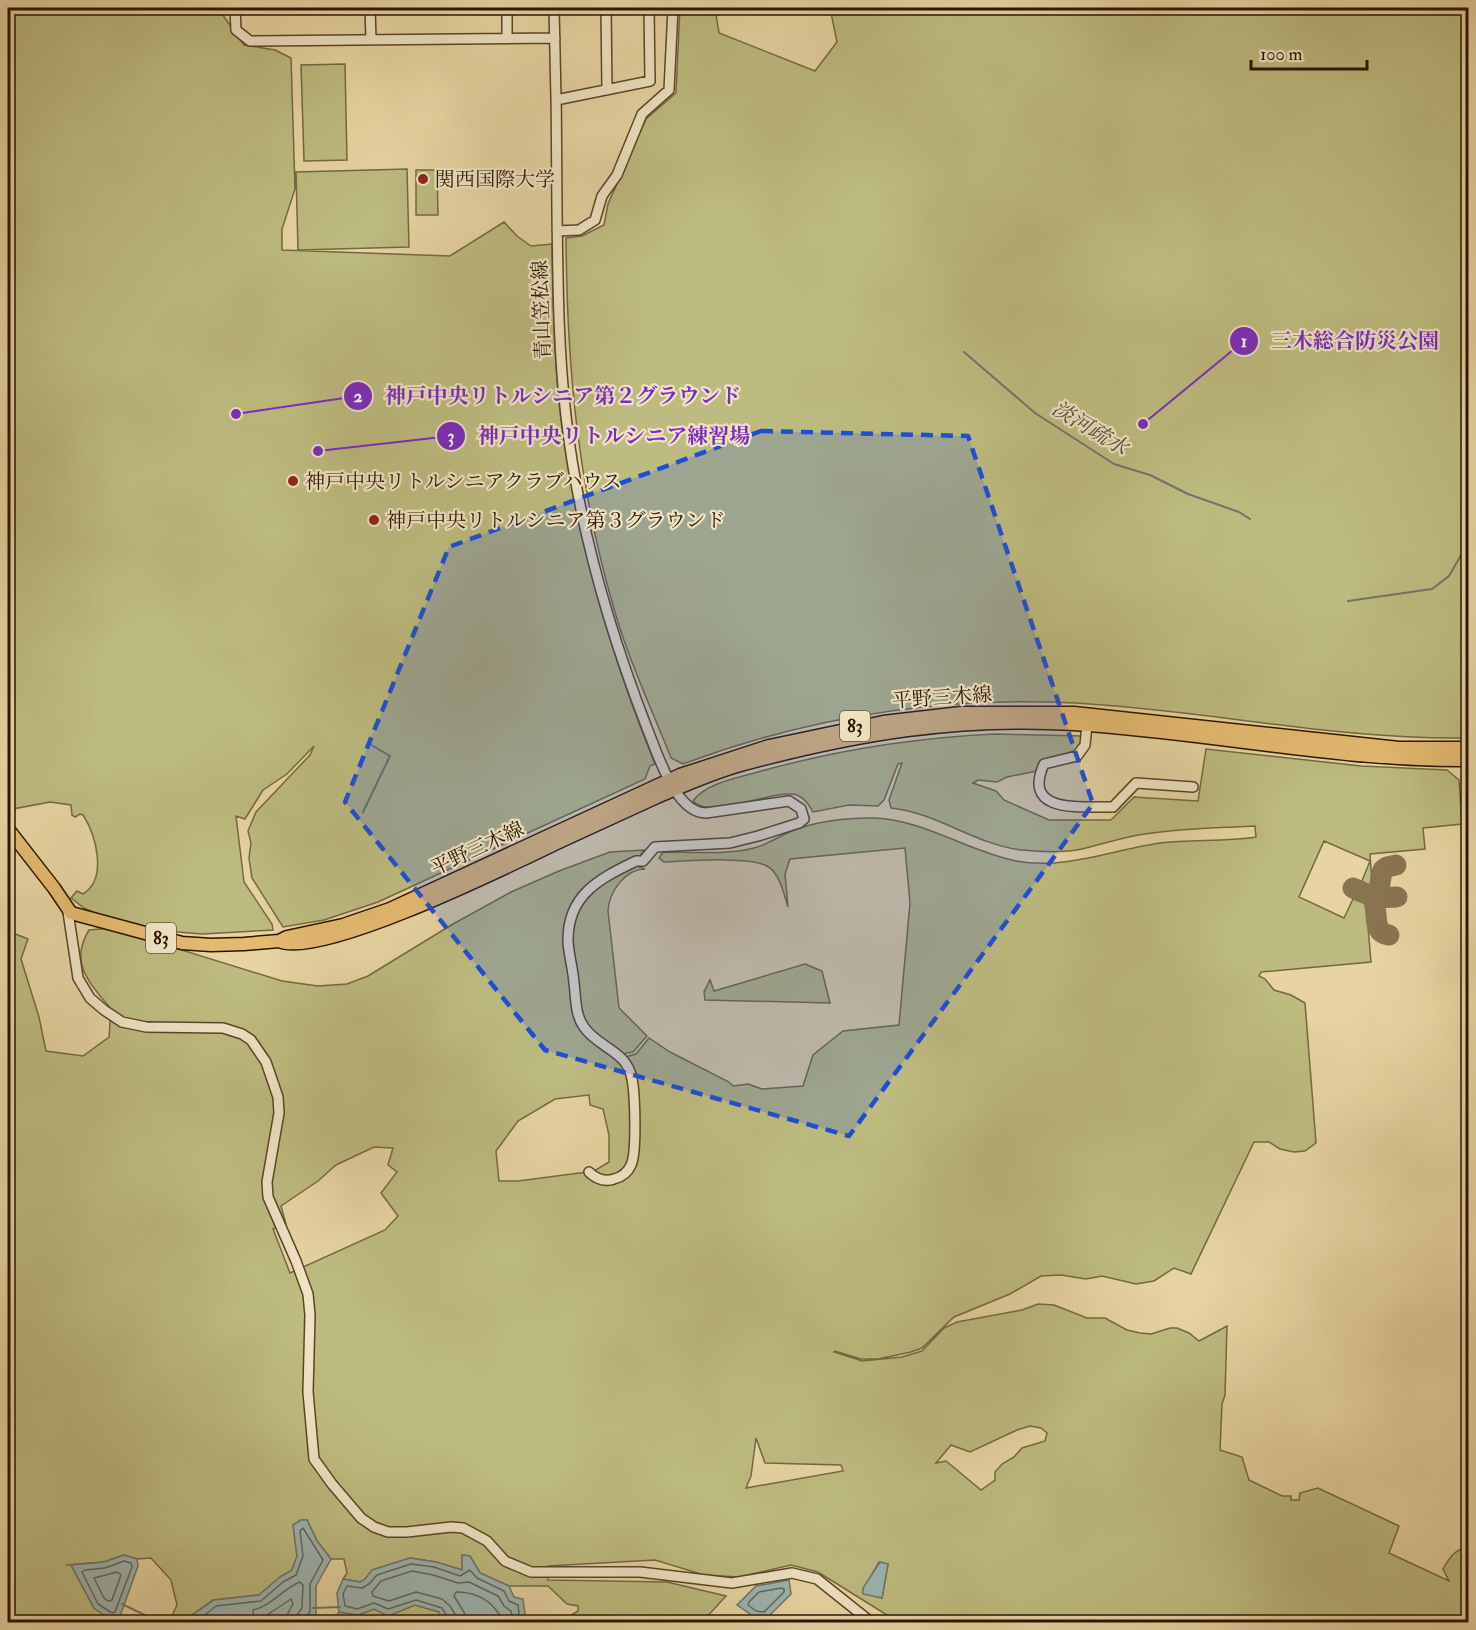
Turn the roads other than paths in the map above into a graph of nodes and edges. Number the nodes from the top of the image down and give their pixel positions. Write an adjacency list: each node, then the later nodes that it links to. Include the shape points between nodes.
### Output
1 (235, 8): 10 (street, via 236,30 250,41)
2 (370, 8): 10 (street)
3 (507, 8): 9 (street)
4 (554, 8): 8 (street, 青山笠松線)
5 (606, 8): 11 (street)
6 (649, 8): 11 (street, via 650,81)
7 (673, 8): 13 (street, via 669,90 642,114 617,176 602,196 595,220 579,230)
8 (555, 38): 9 (street); 12 (street, 青山笠松線)
9 (507, 39): 10 (street)
10 (370, 40)
11 (607, 90): 12 (street)
12 (555, 100): 13 (street, 青山笠松線)
13 (557, 231): 16 (street, 青山笠松線, via 559,346 577,490 609,622 635,697)
14 (1087, 725): 15 (main road, 平野三木線 / 83, via 1377,757); 16 (main road, 平野三木線 / 83, via 982,723 873,734); 18 (street, via 1085,745 1077,756 1044,764 1040,792 1046,800 1057,805 1113,807 1136,783)
15 (1467, 754): 16 (main road, 平野三木線 / 83, via 1089,714 983,712 883,722 806,736 747,752); 17 (street)
16 (673, 784): 20 (main road, 平野三木線 / 83, via 397,906 279,941 182,943); 21 (street, via 687,805 698,812 789,801 799,806 804,819 737,842 656,848 643,861 636,861 587,890 576,905 569,952 580,1022 592,1037 626,1063 634,1094 631,1166 612,1180 598,1179)
17 (1468, 785)
18 (1193, 787)
19 (8, 829): 20 (main road, via 58,892)
20 (68, 912): 22 (street, via 78,978 90,998 104,1010 122,1022 146,1027 223,1028 242,1034 266,1062 279,1113 268,1197 308,1294 308,1392 314,1459 361,1518 388,1532 463,1528 488,1541 505,1561 531,1572 640,1572 732,1583 792,1573 818,1579)
21 (589, 1172)
22 (871, 1623)

